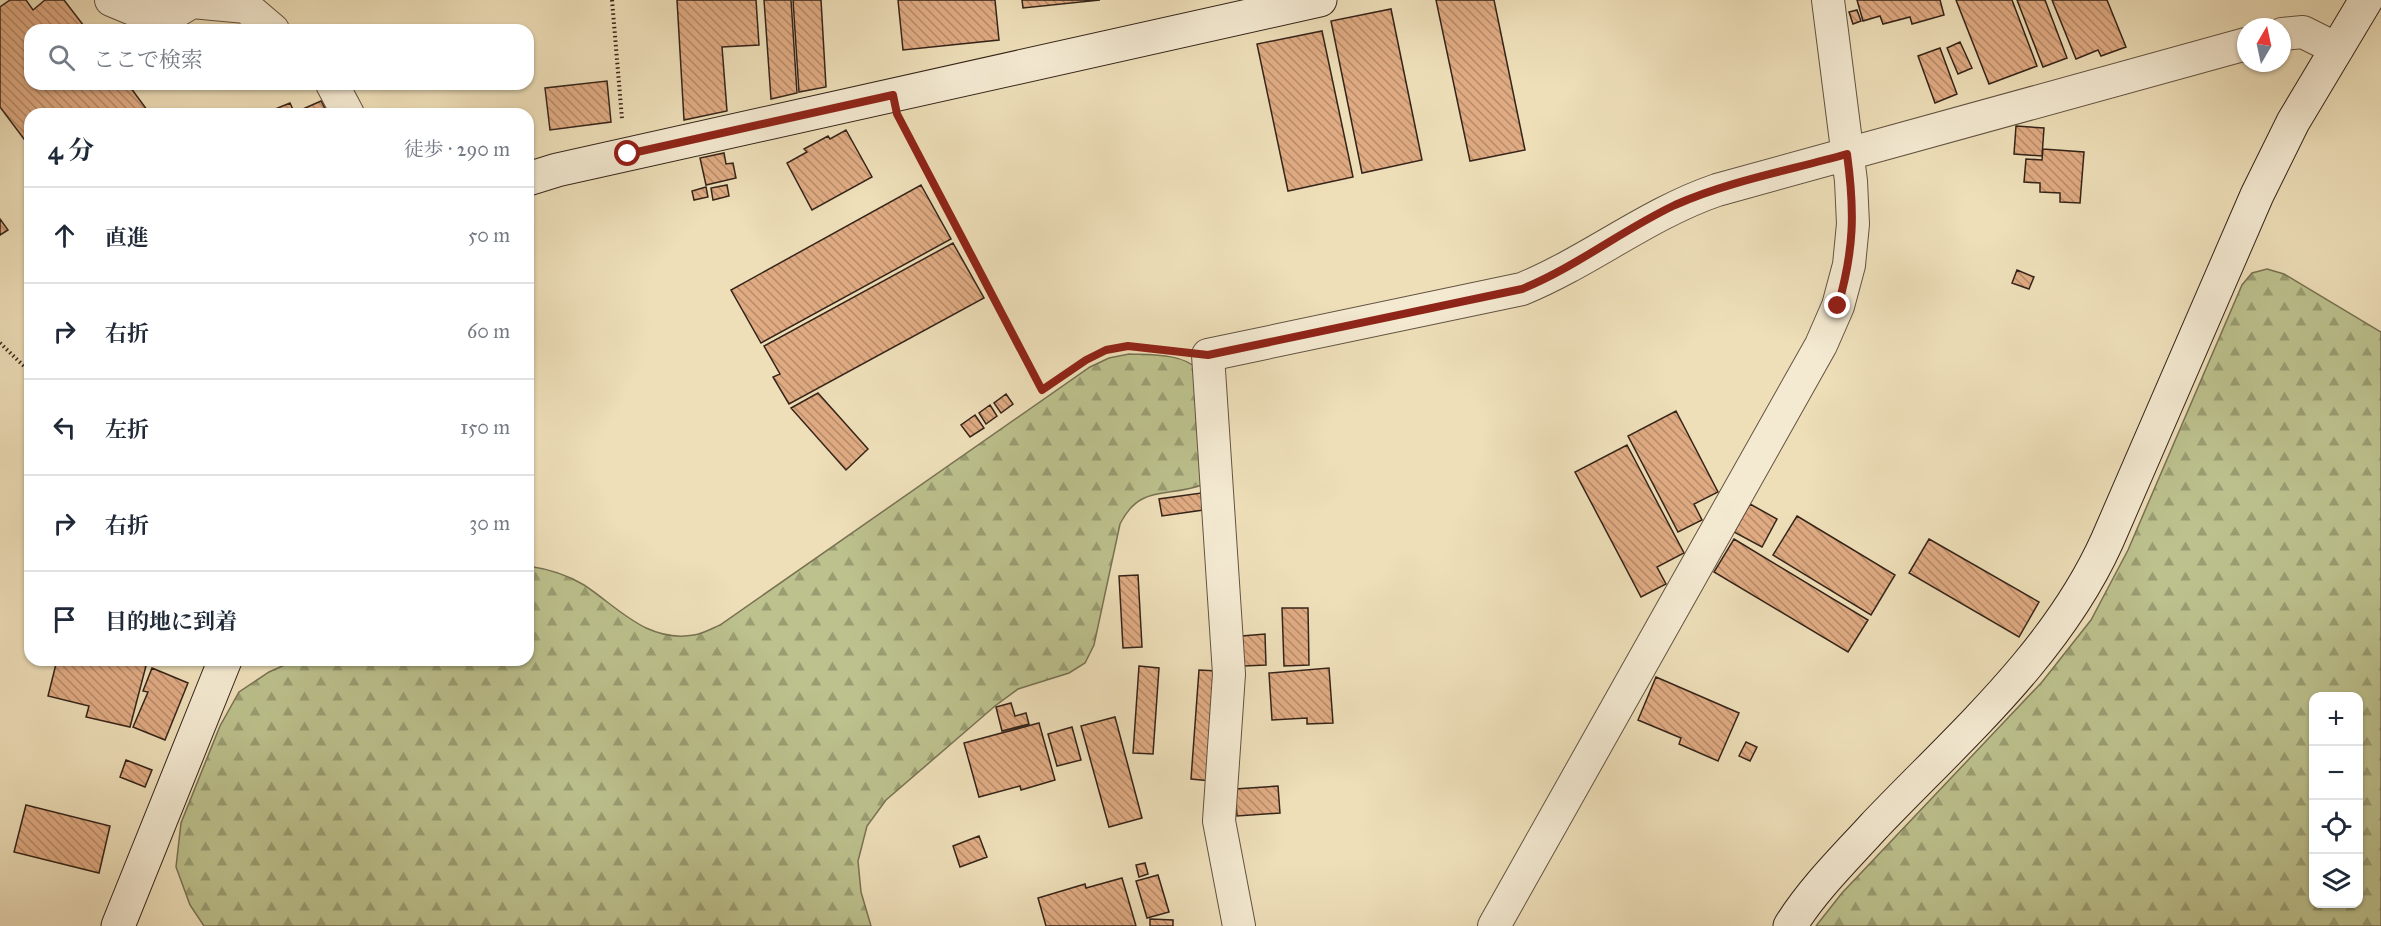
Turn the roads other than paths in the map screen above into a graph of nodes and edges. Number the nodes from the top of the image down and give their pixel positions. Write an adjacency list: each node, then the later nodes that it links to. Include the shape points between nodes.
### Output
1 (111, 0): 5 (street, via 135,10 172,14)
2 (1320, 0): 13 (street)
3 (1828, 0): 12 (street)
4 (2366, 0): 9 (street)
5 (192, 1): 6 (street, via 246,7)
6 (266, 24)
7 (2291, 33): 9 (street, via 2303,32)
8 (2237, 46): 12 (street)
9 (2337, 49): 18 (street, via 2293,122 2257,195 2107,542 2072,608 2025,667 1825,879)
10 (335, 90): 11 (street)
11 (345, 108)
12 (1847, 154): 16 (street, via 1675,205 1567,268 1522,289 1208,355 1229,674 1219,821); 17 (street, via 1853,224 1849,266 1821,345)
13 (534, 178)
14 (223, 666): 15 (street)
15 (118, 926)
16 (1239, 926)
17 (1494, 926)
18 (1790, 926)

